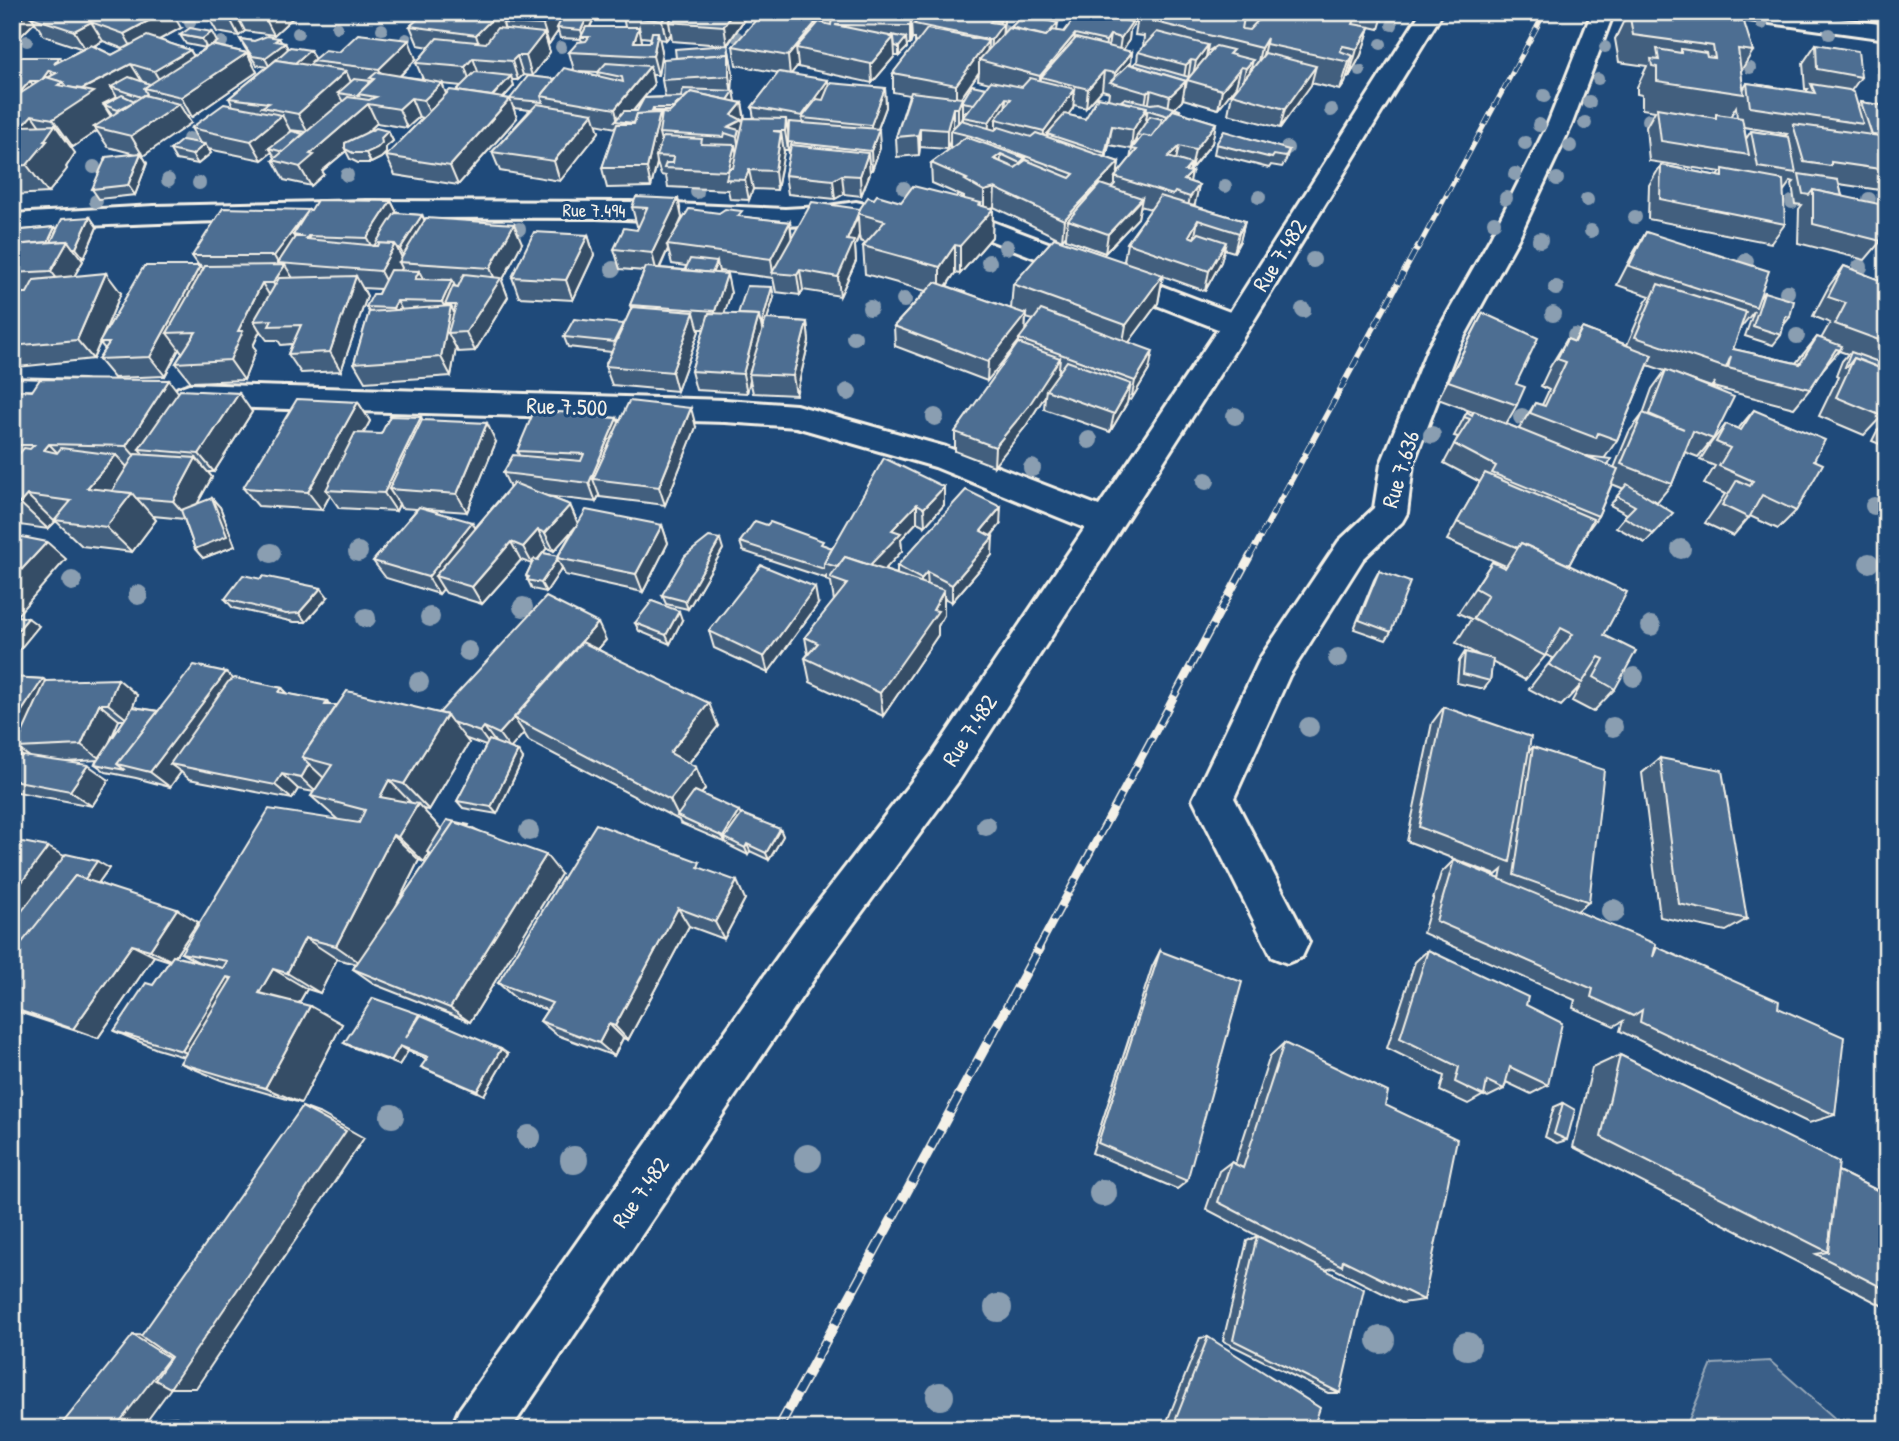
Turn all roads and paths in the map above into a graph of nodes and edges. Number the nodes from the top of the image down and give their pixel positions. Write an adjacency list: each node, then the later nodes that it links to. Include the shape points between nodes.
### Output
1 (1432, 12): 9 (street, Rue 7.482)
2 (1604, 12): 14 (street, Rue 7.636, via 1559,126 1504,239 1442,350 1397,464 1390,513 1351,550 1274,668 1213,799)
3 (1659, 12): 4 (street)
4 (1733, 12): 5 (street)
5 (1887, 32)
6 (914, 203): 9 (street)
7 (878, 204): 8 (street, Rue 7.494, via 832,215 329,209)
8 (12, 222)
9 (1236, 324): 13 (street, Rue 7.482)
10 (12, 390): 11 (street)
11 (112, 392)
12 (154, 394): 13 (street, Rue 7.500, via 796,416 946,459)
13 (1104, 522): 15 (street, Rue 7.482, via 946,767 813,943)
14 (1287, 942)
15 (478, 1429)

